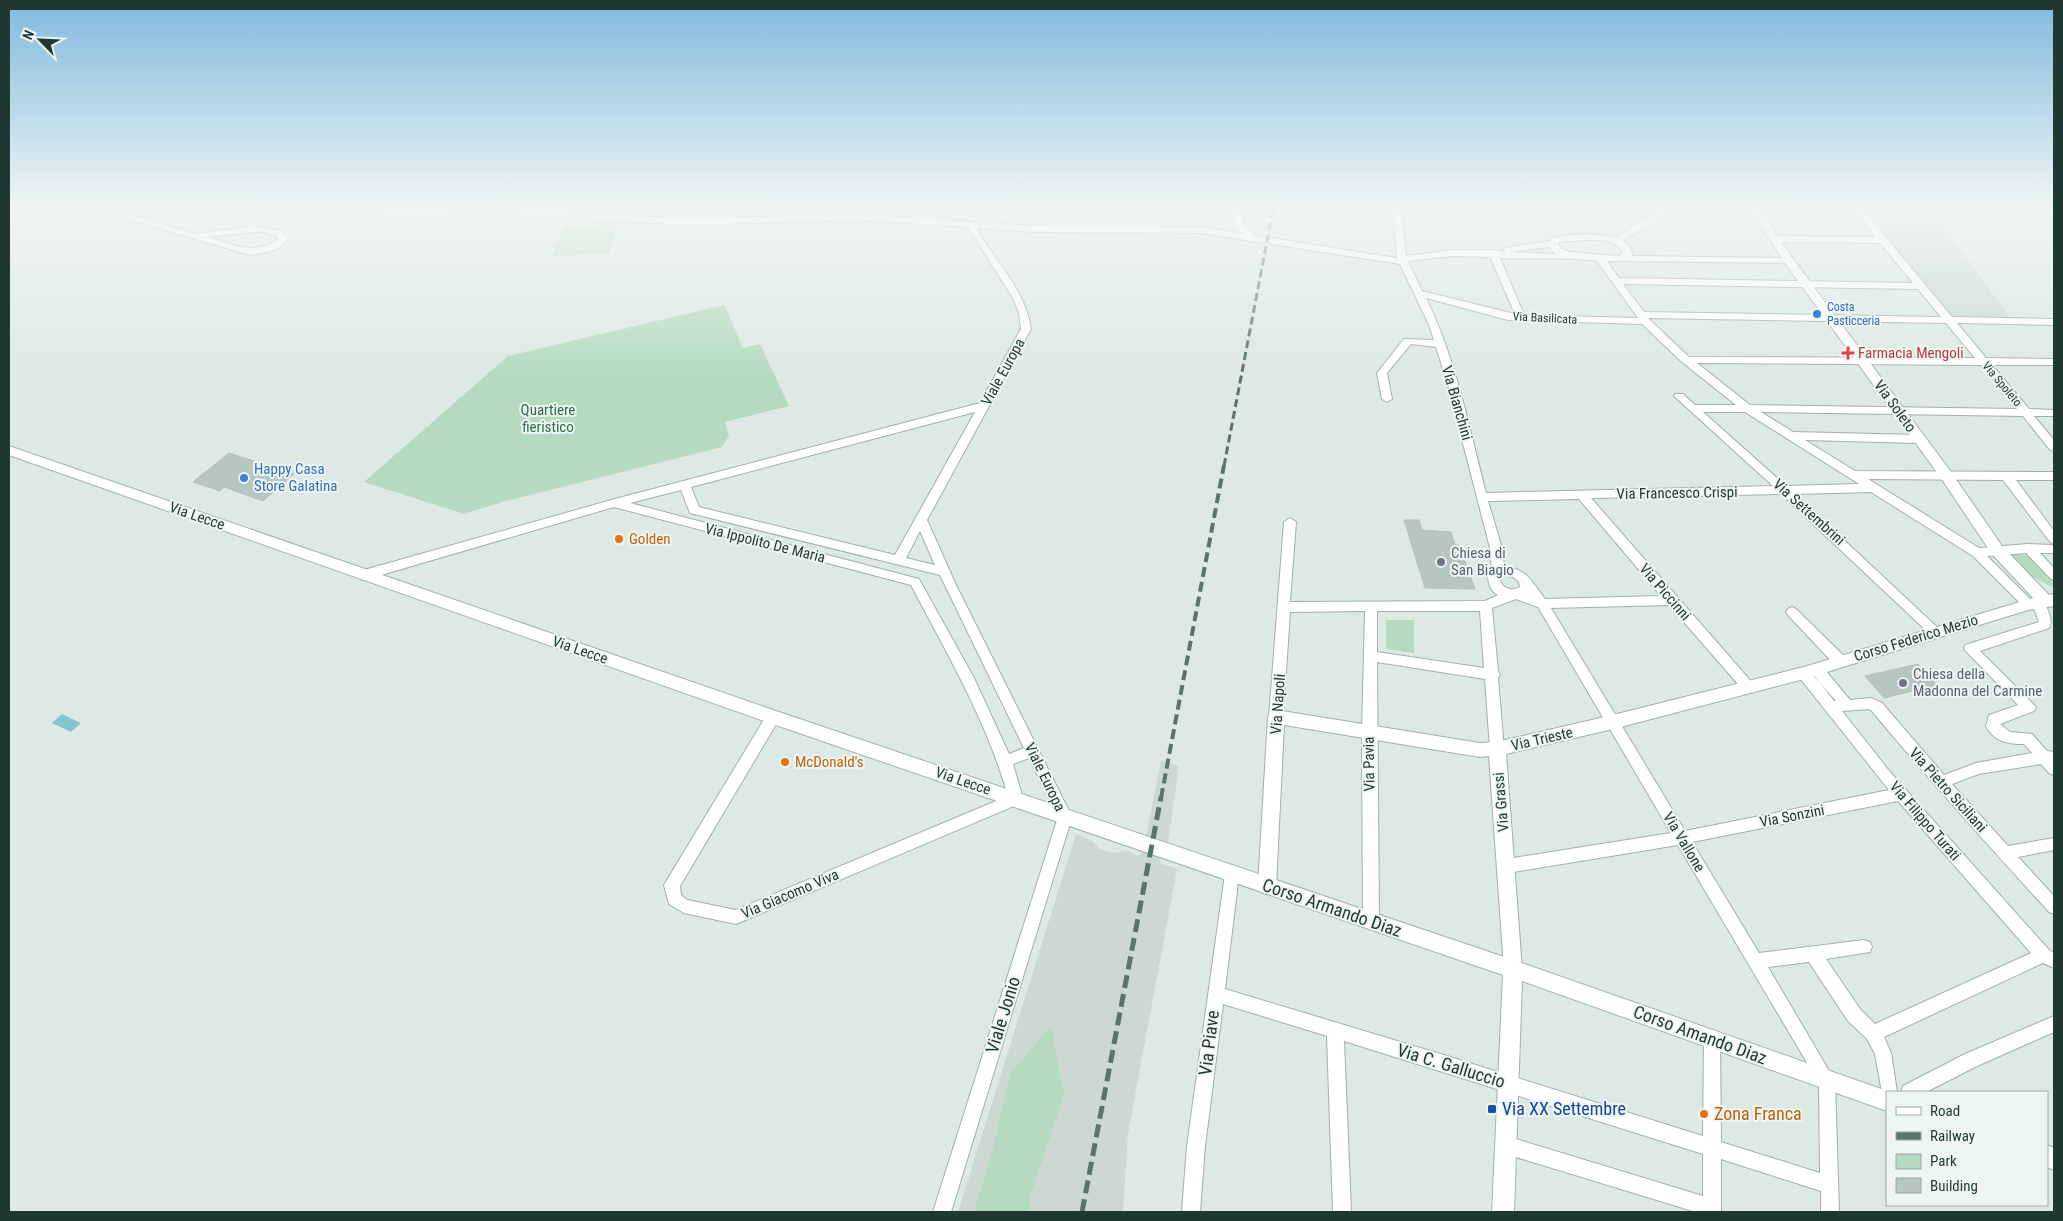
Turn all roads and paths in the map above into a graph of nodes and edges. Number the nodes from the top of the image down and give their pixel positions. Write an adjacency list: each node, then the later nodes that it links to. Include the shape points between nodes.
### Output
1 (993, 262): 23 (street, Viale Europa, via 1019,298 1026,316 1026,330)
2 (1403, 262): 10 (street, Via Bianchini)
3 (1497, 262): 11 (street)
4 (1603, 262): 7 (street)
5 (1790, 262): 8 (main road, Via Soleto)
6 (1901, 262): 9 (street, Via Spoleto)
7 (1618, 280): 8 (street); 12 (street)
8 (1807, 284): 9 (street); 13 (main road, Via Soleto)
9 (1921, 286): 14 (street, Via Spoleto)
10 (1418, 293): 11 (street, Via Basilicata); 16 (street, Via Bianchini)
11 (1521, 318): 12 (street, Via Basilicata)
12 (1644, 318): 13 (street, Via Basilicata); 17 (street)
13 (1832, 319): 14 (street, Via Basilicata); 18 (main road, Via Soleto)
14 (1950, 320): 15 (street, Via Basilicata); 19 (street, Via Spoleto)
15 (2054, 322)
16 (1440, 344): 22 (street, via 1408,341 1382,373); 41 (street, Via Bianchini)
17 (1686, 360): 18 (street); 25 (street)
18 (1862, 360): 19 (street); 26 (main road, Via Soleto)
19 (1983, 361): 20 (street); 27 (street, Via Spoleto)
20 (2054, 362)
21 (1679, 396): 24 (street, Via Settembrini)
22 (1387, 399)
23 (984, 406): 37 (street); 44 (street, Viale Europa)
24 (1693, 408): 25 (street); 39 (street, Via Settembrini)
25 (1748, 409): 26 (street); 29 (street)
26 (1900, 412): 27 (street); 30 (main road, Via Soleto)
27 (2026, 413): 28 (street); 31 (street, Via Spoleto)
28 (2054, 414)
29 (1790, 436): 30 (street); 33 (street)
30 (1919, 439): 34 (main road, Via Soleto)
31 (2054, 447)
32 (9, 450): 57 (main road, Via Lecce)
33 (1851, 475): 34 (street); 38 (street)
34 (1946, 475): 35 (street); 51 (main road, Via Soleto)
35 (2006, 475): 36 (street); 47 (street)
36 (2054, 476)
37 (685, 485): 42 (street); 43 (street, Via Ippolito De Maria)
38 (1873, 488): 39 (street, Via Francesco Crispi); 52 (street)
39 (1786, 491): 40 (street, Via Francesco Crispi); 70 (street, Via Settembrini)
40 (1582, 495): 41 (street, Via Francesco Crispi); 63 (street, Via Piccinni)
41 (1481, 497): 48 (street, Via Bianchini)
42 (614, 503): 45 (street, Via Ippolito De Maria); 57 (street)
43 (694, 510): 45 (street); 53 (street, Via Ippolito De Maria)
44 (921, 520): 53 (street, Viale Europa); 55 (street, Viale Europa)
45 (684, 522): 59 (street, Via Ippolito De Maria)
46 (1290, 522): 67 (street, Via Napoli)
47 (2054, 538)
48 (1496, 548): 54 (street); 56 (street)
49 (2028, 548): 50 (street); 51 (street); 58 (street)
50 (2054, 548)
51 (1997, 550): 52 (street); 64 (main road, Via Soleto)
52 (1977, 553): 64 (street)
53 (898, 560): 55 (street, Via Ippolito De Maria)
54 (1498, 571): 56 (street); 61 (street, via 1494,575)
55 (945, 572): 59 (street); 83 (street, Viale Europa)
56 (1517, 573): 60 (street)
57 (364, 574): 78 (main road, Via Lecce)
58 (2054, 574)
59 (915, 582): 85 (street, Viale Europa, via 967,678)
60 (1527, 585): 62 (street, via 1526,589); 65 (street, Via Vallone)
61 (1495, 586): 62 (street); 66 (street)
62 (1514, 594): 65 (street); 66 (street)
63 (1672, 600): 65 (street); 75 (street, Via Piccinni)
64 (2046, 601): 70 (main road, Corso Federico Mezio); 84 (street, via 2044,625 1970,649 2029,707 1994,720 1993,726 2007,738 2028,738)
65 (1542, 604): 80 (street, Via Vallone)
66 (1486, 606): 68 (street); 74 (street, Via Grassi)
67 (1285, 607): 68 (street); 79 (street, Via Napoli)
68 (1371, 607): 71 (street, Via Pavia)
69 (1792, 612): 72 (street)
70 (1935, 632): 72 (main road, Corso Federico Mezio)
71 (1370, 656): 74 (street); 81 (street, Via Pavia)
72 (1840, 661): 73 (main road, Corso Federico Mezio)
73 (1810, 671): 75 (main road, Via Trieste); 76 (street); 77 (street, Via Filippo Turati)
74 (1493, 675): 82 (street, Via Grassi)
75 (1749, 687): 80 (main road, Via Trieste)
76 (1848, 705): 77 (street, Via Pietro Siciliani); 87 (street, Via Pietro Siciliani, via 1871,703 1877,707)
77 (1830, 707): 88 (street, Via Filippo Turati)
78 (773, 717): 89 (main road, Via Lecce); 89 (street, Via Giacomo Viva, via 672,885 674,899 684,906 736,917)
79 (1276, 717): 81 (main road, Via Trieste); 97 (main road, Via Napoli)
80 (1613, 722): 82 (main road, Via Trieste); 91 (street, Via Vallone)
81 (1369, 731): 82 (main road, Via Trieste, via 1480,750); 99 (street, Via Pavia)
82 (1497, 749): 95 (main road, Via Grassi)
83 (1033, 752): 85 (street); 90 (street, Viale Europa)
84 (2049, 756): 86 (street); 87 (street, via 1976,769)
85 (1005, 761): 89 (street, Viale Europa)
86 (2054, 769)
87 (1941, 782): 94 (street, Via Pietro Siciliani)
88 (1902, 794): 91 (street, Via Sonzini); 102 (street, Via Filippo Turati)
89 (1016, 799): 90 (main road, Via Lecce)
90 (1064, 817): 93 (main road, Via Lecce); 119 (street, Viale Jonio)
91 (1682, 838): 95 (street, Via Sonzini); 103 (street, Via Vallone)
92 (2054, 844): 94 (street)
93 (1152, 846): 96 (main road, Corso Armando Diaz)
94 (2004, 853): 98 (street, Via Pietro Siciliani)
95 (1507, 866): 104 (main road, Via Grassi)
96 (1232, 874): 97 (main road, Corso Armando Diaz); 105 (street, Via Piave)
97 (1267, 886): 99 (main road, Corso Armando Diaz)
98 (2054, 907)
99 (1371, 921): 104 (main road, Corso Armando Diaz)
100 (1864, 947): 101 (street)
101 (1812, 952): 103 (street); 108 (street, via 1854,1015)
102 (2048, 958): 108 (street)
103 (1755, 960): 110 (street, Via Vallone)
104 (1513, 969): 109 (main road, Corso Amando Diaz); 111 (main road, Via Grassi)
105 (1215, 994): 107 (street, Via C. Galluccio); 120 (street, Via Piave)
106 (2054, 1024): 113 (street, via 1970,1060)
107 (1334, 1030): 111 (street, Via C. Galluccio); 121 (street)
108 (1873, 1033): 112 (street, via 1883,1053)
109 (1712, 1039): 110 (main road, Corso Amando Diaz); 116 (street)
110 (1827, 1081): 114 (main road, Corso Amando Diaz); 117 (street)
111 (1508, 1084): 115 (main road, Via Grassi); 116 (street, Via C. Galluccio)
112 (1889, 1091)
113 (1912, 1091)
114 (1886, 1101)
115 (1506, 1144): 118 (street); 122 (main road, Via Grassi)
116 (1712, 1149): 117 (street, Via C. Galluccio); 118 (street)
117 (1829, 1185): 123 (street)
118 (1712, 1210)
119 (942, 1212)
120 (1190, 1212)
121 (1342, 1212)
122 (1503, 1212)
123 (1830, 1212)

